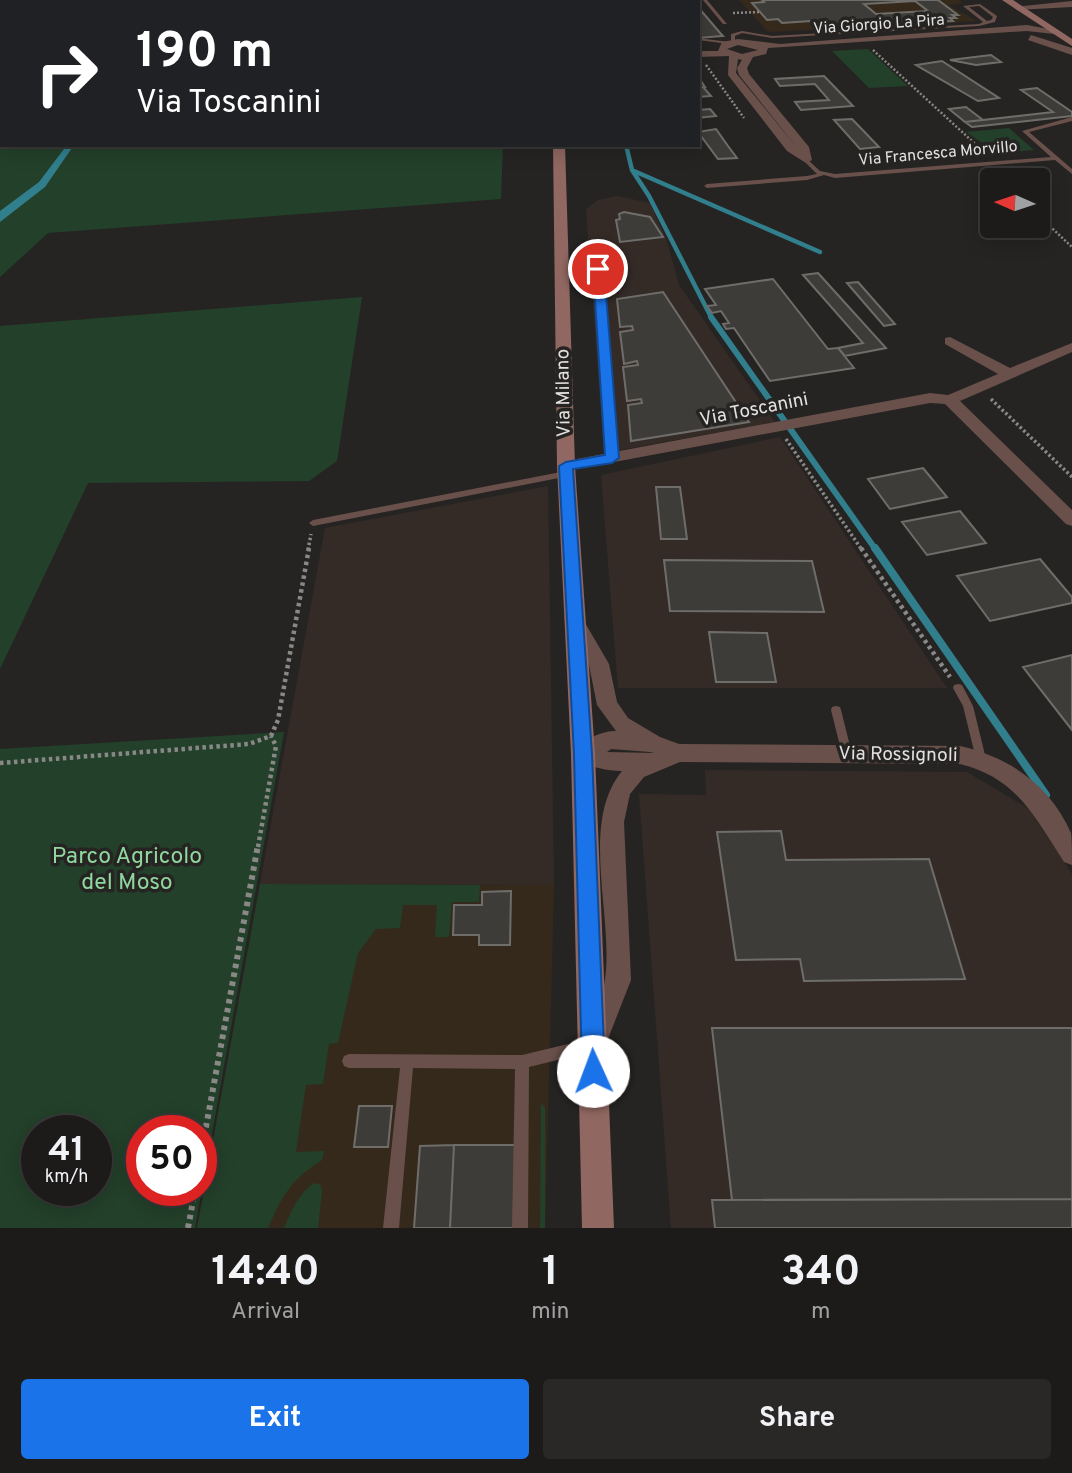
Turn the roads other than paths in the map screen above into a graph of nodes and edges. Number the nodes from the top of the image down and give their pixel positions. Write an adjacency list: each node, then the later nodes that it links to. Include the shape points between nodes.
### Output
1 (705, 0): 7 (lane)
2 (1004, 0): 6 (main road); 9 (street, via 1023,23)
3 (989, 3): 5 (lane)
4 (1072, 4): 6 (street)
5 (980, 5): 8 (lane, via 995,17); 8 (lane, via 965,6)
6 (1017, 7): 10 (main road)
7 (725, 23)
8 (987, 23): 18 (lane, via 772,37 742,32 733,35)
9 (1017, 30): 10 (street); 11 (street)
10 (1054, 31): 12 (street); 15 (main road)
11 (981, 34): 12 (street); 17 (street, Via Giorgio La Pira)
12 (1027, 37): 22 (street)
13 (700, 42): 18 (lane)
14 (700, 42): 18 (lane)
15 (1072, 43)
16 (755, 44): 17 (street, Via Giorgio La Pira); 18 (street, Via Giorgio La Pira); 21 (street)
17 (780, 47): 21 (street, Via Giorgio La Pira)
18 (723, 48): 19 (street); 20 (street); 23 (street); 25 (street, via 731,72)
19 (700, 52)
20 (700, 52)
21 (763, 52): 23 (street, Via Giorgio La Pira)
22 (1072, 52)
23 (748, 57): 24 (street, via 744,75)
24 (764, 98): 25 (street); 26 (street)
25 (751, 99): 27 (street)
26 (777, 114): 27 (street); 31 (street, via 803,148)
27 (764, 115): 31 (street)
28 (1072, 119): 30 (lane, via 1024,131)
29 (559, 147): 41 (main road, Via Milano)
30 (1056, 158): 32 (lane); 33 (lane, Via Francesca Morvillo)
31 (806, 160): 33 (lane)
32 (1072, 172)
33 (822, 174): 34 (lane, Via Francesca Morvillo)
34 (708, 186)
35 (597, 250): 40 (lane)
36 (950, 341): 38 (street)
37 (1072, 347): 38 (street, Via Toscanini)
38 (1011, 375): 39 (street, Via Toscanini)
39 (950, 400): 40 (street, Via Toscanini, via 930,398); 42 (street)
40 (612, 458): 41 (street, Via Toscanini)
41 (566, 470): 43 (lane); 44 (main road, Via Milano)
42 (1072, 520)
43 (313, 523)
44 (577, 626): 47 (street, via 599,664 607,705 621,724); 48 (main road, Via Milano)
45 (958, 688): 50 (lane, via 968,706)
46 (836, 710): 49 (lane)
47 (663, 753): 48 (street, Via Rossignoli, via 609,762); 49 (street, Via Rossignoli); 52 (street, via 636,771 620,790 613,822 618,980)
48 (583, 754): 52 (main road, Via Milano)
49 (847, 754): 50 (street, Via Rossignoli)
50 (981, 759): 51 (street, Via Rossignoli, via 1020,778)
51 (1072, 854)
52 (592, 1045): 55 (lane); 58 (main road, Via Milano)
53 (349, 1062): 54 (lane)
54 (407, 1062): 55 (lane); 56 (lane)
55 (522, 1062): 57 (lane)
56 (391, 1228)
57 (520, 1228)
58 (598, 1228)

